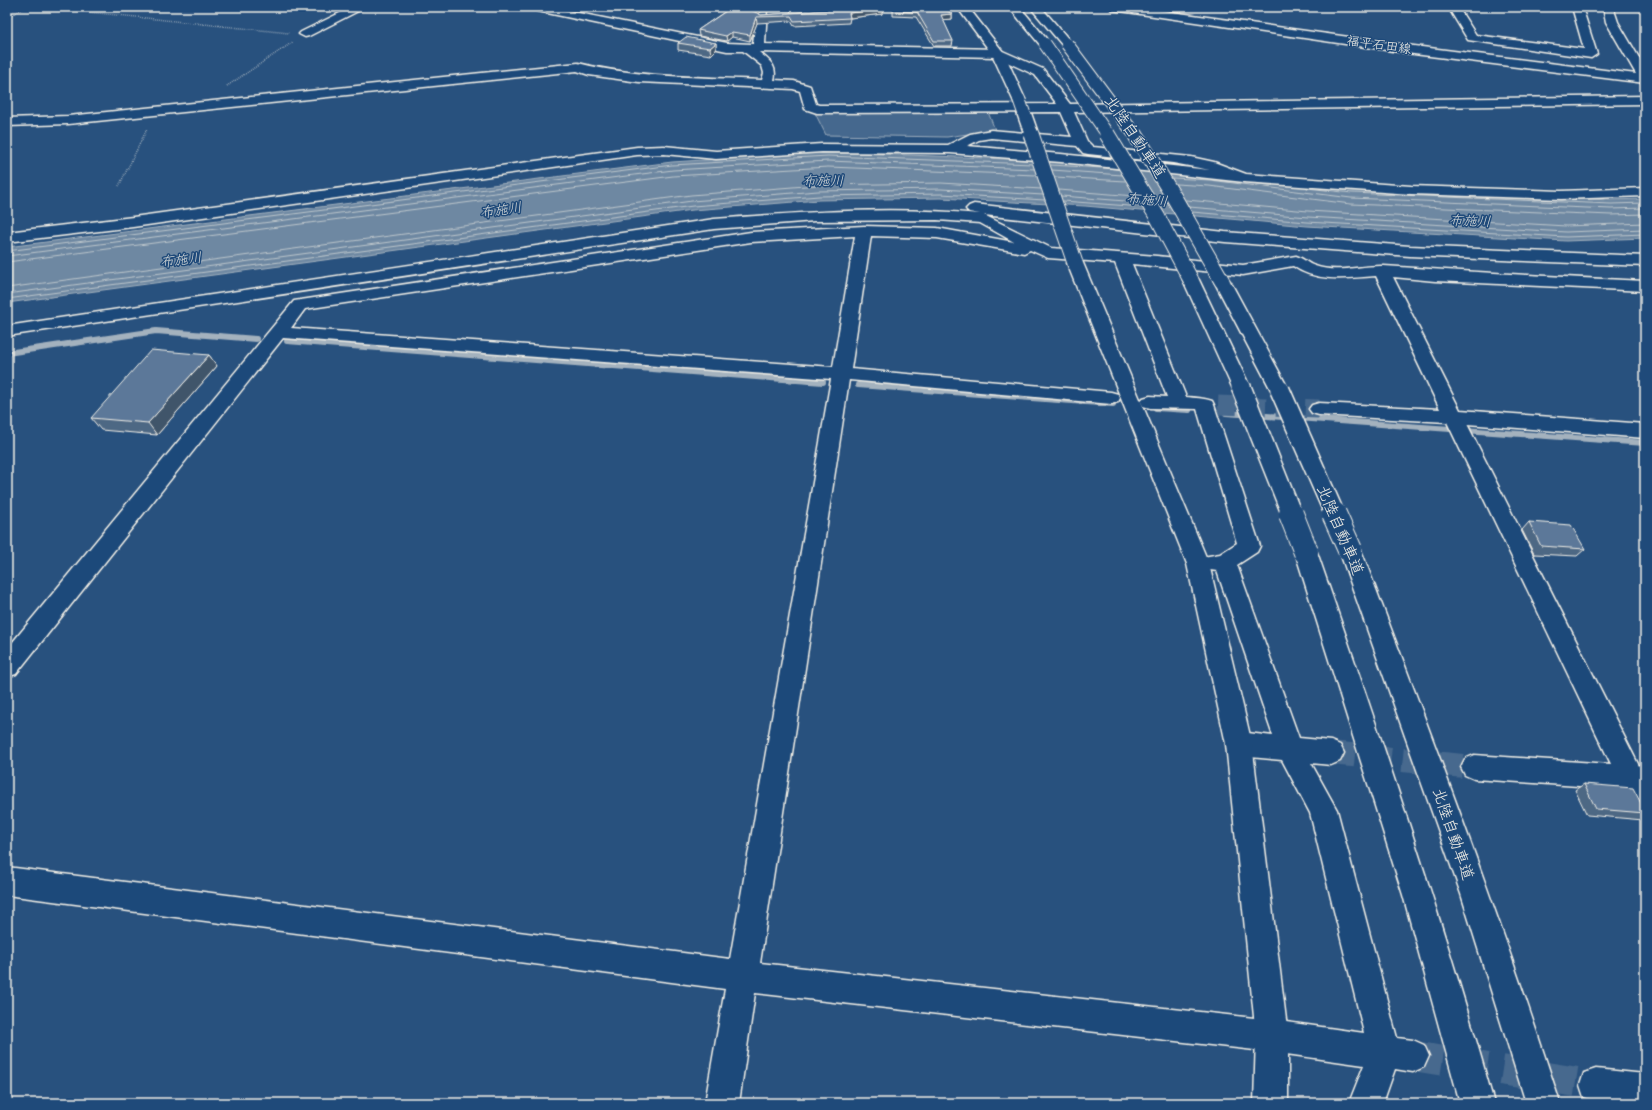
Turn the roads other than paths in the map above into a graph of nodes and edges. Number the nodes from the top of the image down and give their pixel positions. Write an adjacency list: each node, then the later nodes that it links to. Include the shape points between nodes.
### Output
1 (361, 7): 12 (main road)
2 (533, 7): 13 (main road, via 727,47)
3 (962, 7): 14 (main road)
4 (1014, 7): 61 (main road, 北陸自動車道, bridge, via 1045,44 1114,143 1191,280 1241,387 1306,552 1367,732 1452,1008)
5 (1035, 7): 62 (main road, 北陸自動車道, bridge, via 1067,44 1144,149 1182,209 1280,390 1350,550 1521,1028)
6 (1113, 7): 15 (main road, 福平石田線, via 1406,49)
7 (1453, 7): 8 (main road, via 1472,38 1591,54)
8 (1577, 7)
9 (1608, 7): 15 (main road, via 1612,22)
10 (761, 12): 11 (main road); 13 (main road)
11 (776, 15)
12 (305, 34)
13 (753, 48): 14 (main road); 16 (main road, via 768,65 770,73)
14 (998, 53): 18 (main road, via 1039,72); 44 (main road, bridge, via 1019,99 1075,263)
15 (1645, 79)
16 (767, 84): 18 (main road, via 794,85 806,89 810,106 817,109); 19 (main road, via 639,78 578,67 68,120)
17 (1645, 100): 18 (main road)
18 (1066, 108): 20 (main road)
19 (7, 122)
20 (1081, 142): 21 (main road, via 991,134 975,137); 22 (main road, via 1088,150 1201,163 1225,169)
21 (950, 149): 22 (main road, via 1015,152 1110,165); 25 (main road, via 822,148 716,155 664,150 637,151 133,222)
22 (1244, 178): 23 (main road, via 1411,190 1560,195)
23 (1645, 192)
24 (864, 231): 26 (main road, via 937,233); 35 (main road, via 752,237 300,305); 36 (main road)
25 (7, 237)
26 (1048, 253): 27 (main road); 34 (main road, via 983,219 937,215 815,216 714,224)
27 (1122, 259): 28 (main road, via 1243,270); 39 (main road)
28 (1296, 261): 30 (main road, via 1310,270 1334,274); 31 (main road, via 1328,254)
29 (1645, 261): 33 (main road, via 1410,251 1225,237 962,208 801,207 689,219)
30 (1382, 271): 32 (main road); 41 (main road)
31 (1645, 271)
32 (1645, 286)
33 (7, 320)
34 (7, 331)
35 (278, 332): 36 (main road); 45 (main road)
36 (842, 374): 37 (main road); 53 (main road)
37 (1111, 398)
38 (1150, 402): 39 (main road)
39 (1179, 403): 43 (main road, via 1212,405 1249,546)
40 (1319, 409): 41 (main road)
41 (1452, 416): 42 (main road); 50 (main road)
42 (1645, 431)
43 (1225, 562): 44 (main road); 47 (main road)
44 (1198, 564): 46 (main road)
45 (7, 667)
46 (1239, 744): 47 (main road); 54 (main road)
47 (1290, 749): 48 (main road); 55 (main road, via 1323,810)
48 (1331, 753)
49 (1474, 767): 50 (main road)
50 (1638, 777): 51 (main road)
51 (1645, 806)
52 (7, 881): 53 (main road)
53 (743, 976): 54 (main road); 58 (main road)
54 (1272, 1036): 55 (main road); 59 (main road)
55 (1399, 1054): 60 (main road)
56 (1596, 1085): 57 (main road)
57 (1645, 1090)
58 (722, 1103)
59 (1271, 1103)
60 (1366, 1103)
61 (1477, 1103)
62 (1543, 1103)

